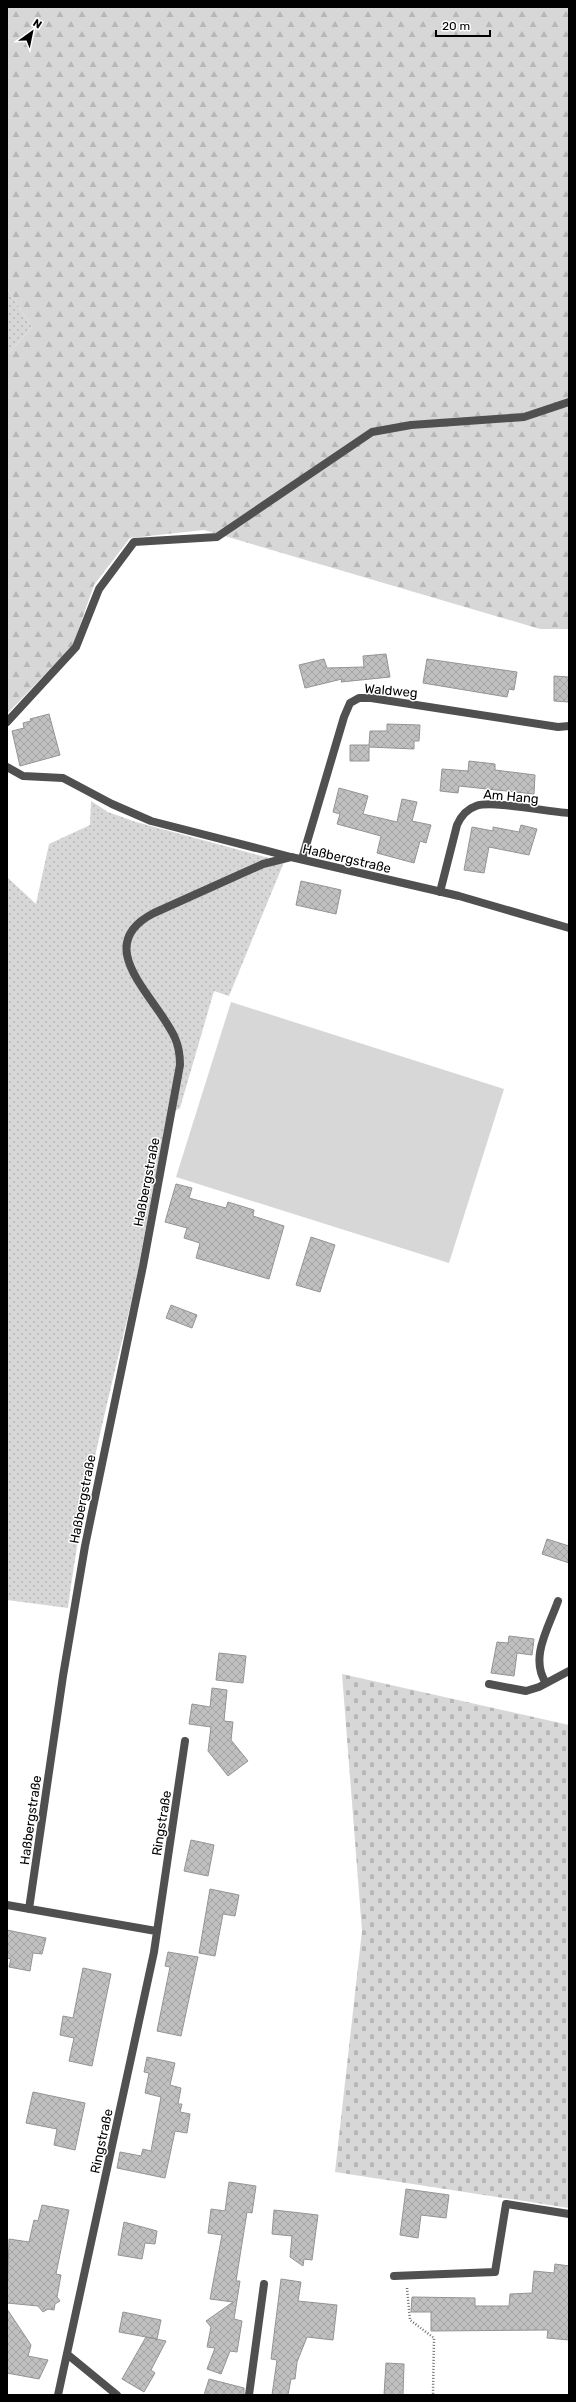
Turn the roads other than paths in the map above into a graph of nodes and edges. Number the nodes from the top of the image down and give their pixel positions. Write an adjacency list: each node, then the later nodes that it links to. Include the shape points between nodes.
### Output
1 (569, 402): 2 (street, via 524,417 411,425 372,432 218,537 134,542 99,589 76,647)
2 (7, 722)
3 (569, 726): 7 (street, Waldweg, via 558,727 408,702 359,698 350,703 344,717)
4 (7, 767): 6 (street, via 23,776 63,778 151,821)
5 (569, 813): 8 (street, Am Hang, via 492,805 477,805 471,808 460,817 456,825)
6 (291, 857): 7 (street, Haßbergstraße); 16 (street, Haßbergstraße, via 263,864 154,913 134,926 127,940 128,959 176,1039 180,1065 143,1266 85,1546 63,1676)
7 (302, 859): 8 (street, Haßbergstraße)
8 (440, 892): 9 (street, Haßbergstraße, via 502,907)
9 (569, 928)
10 (558, 1601): 13 (street, via 538,1658 539,1671)
11 (569, 1671): 13 (street)
12 (489, 1684): 13 (street, via 526,1691)
13 (546, 1684)
14 (185, 1741): 17 (street, Ringstraße)
15 (7, 1905): 16 (street)
16 (30, 1909): 17 (street)
17 (156, 1932): 21 (street, Ringstraße)
18 (569, 2214): 19 (street, via 506,2204 495,2272)
19 (394, 2276)
20 (264, 2284): 24 (street)
21 (67, 2354): 22 (street, Ringstraße); 23 (street)
22 (58, 2395)
23 (117, 2395)
24 (248, 2395)

